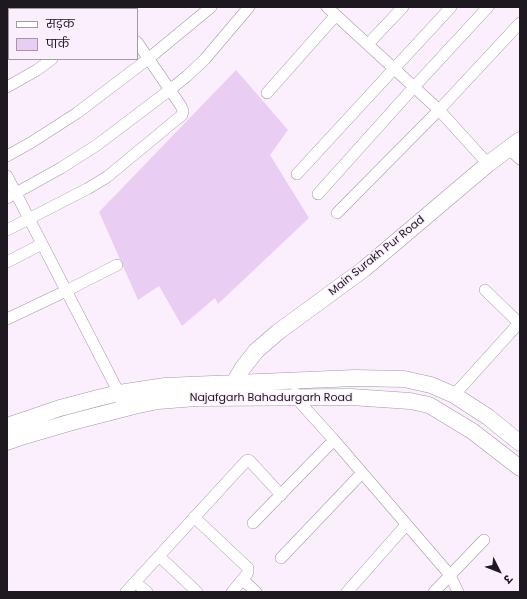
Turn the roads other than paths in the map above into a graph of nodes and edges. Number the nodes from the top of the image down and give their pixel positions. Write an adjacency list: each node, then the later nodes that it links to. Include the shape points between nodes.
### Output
1 (211, 7): 11 (street)
2 (249, 7): 16 (street, via 205,59)
3 (327, 7): 7 (street)
4 (403, 7): 10 (street)
5 (451, 7): 13 (street)
6 (488, 7): 15 (street)
7 (336, 15): 10 (street); 17 (street)
8 (520, 23): 18 (street)
9 (138, 44): 11 (street)
10 (368, 44): 13 (street)
11 (148, 59): 16 (street); 20 (street, via 77,113)
12 (51, 60): 14 (street)
13 (394, 68): 15 (street); 22 (street)
14 (7, 87)
15 (414, 87): 18 (street); 24 (street)
16 (170, 90): 25 (street, via 97,145); 27 (street, via 181,106 182,115 107,177)
17 (267, 93)
18 (439, 110): 21 (street); 26 (street)
19 (516, 149): 21 (main road, Main Surakh Pur Road)
20 (7, 156)
21 (488, 164): 37 (main road, Main Surakh Pur Road, via 364,270 278,332 256,351)
22 (297, 174)
23 (7, 176): 25 (street)
24 (318, 194)
25 (12, 196): 27 (street)
26 (337, 213)
27 (29, 219): 28 (street); 29 (street)
28 (7, 230)
29 (42, 244): 30 (street); 33 (street)
30 (7, 262)
31 (117, 265): 33 (street)
32 (485, 290): 35 (street)
33 (66, 291): 34 (street); 38 (street)
34 (7, 319)
35 (520, 323): 39 (street)
36 (292, 380): 37 (main road, Najafgarh Bahadurgarh Road); 39 (main road, Najafgarh Bahadurgarh Road, via 404,379); 41 (street)
37 (234, 383): 38 (main road, Najafgarh Bahadurgarh Road, via 165,386); 40 (main road, Main Surakh Pur Road)
38 (119, 393): 42 (street); 43 (main road, Najafgarh Bahadurgarh Road, via 60,408)
39 (454, 395): 45 (main road, Najafgarh Bahadurgarh Road)
40 (229, 398): 41 (main road, Najafgarh Bahadurgarh Road); 42 (main road, Najafgarh Bahadurgarh Road, via 158,401)
41 (296, 398): 44 (street); 47 (main road, Najafgarh Bahadurgarh Road, via 351,397 410,401 429,405 472,431)
42 (125, 408): 46 (main road, Najafgarh Bahadurgarh Road)
43 (7, 426)
44 (334, 440): 49 (street); 50 (street)
45 (519, 441): 47 (street)
46 (7, 442)
47 (505, 456): 48 (main road, Najafgarh Bahadurgarh Road)
48 (520, 468)
49 (362, 472): 53 (street); 56 (street)
50 (281, 495): 51 (street, via 248,460); 52 (street)
51 (194, 517): 55 (street); 58 (street, via 248,568)
52 (253, 523)
53 (406, 525): 57 (street); 65 (street)
54 (484, 540): 57 (street)
55 (158, 556): 59 (street); 62 (street)
56 (281, 558)
57 (450, 575): 66 (street); 67 (street)
58 (243, 580): 63 (street); 64 (street)
59 (135, 582): 60 (street); 61 (street)
60 (126, 592)
61 (147, 592)
62 (198, 592)
63 (232, 592)
64 (256, 592)
65 (347, 592)
66 (434, 592)
67 (458, 592)

